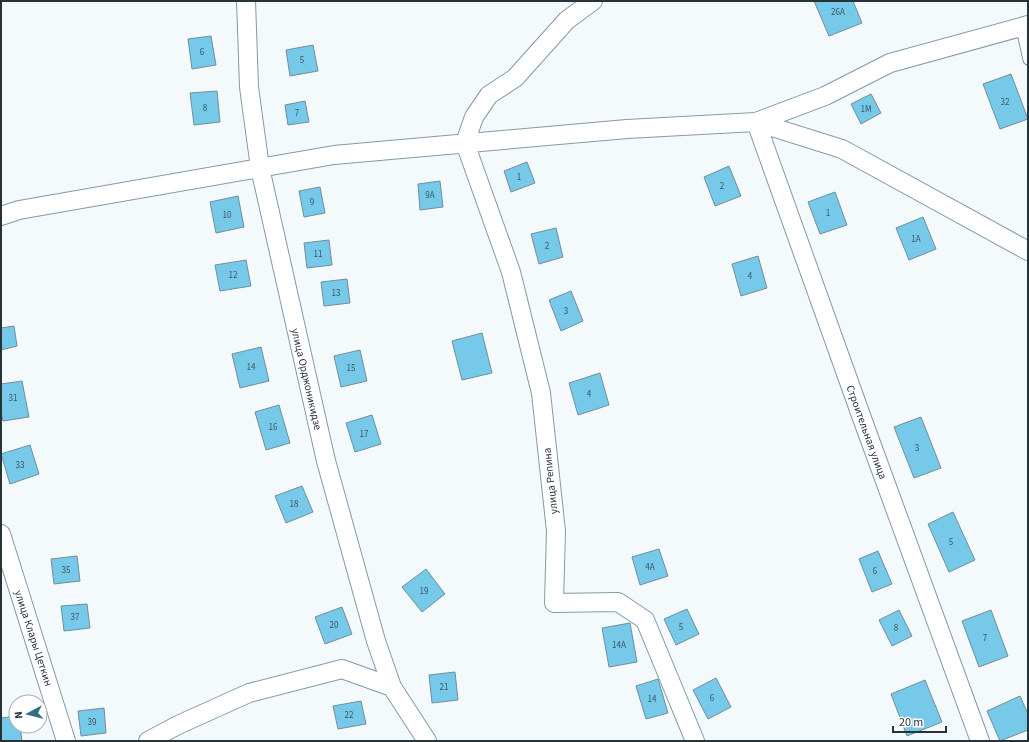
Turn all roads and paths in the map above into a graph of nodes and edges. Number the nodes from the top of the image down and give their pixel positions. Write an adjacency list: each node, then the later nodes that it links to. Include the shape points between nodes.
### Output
1 (246, 1): 7 (street, улица Орджоникидзе, via 249,87)
2 (593, 1): 6 (street, via 567,20 514,78 489,95 474,117)
3 (1024, 27): 4 (lane); 5 (street, via 890,63 826,96)
4 (1028, 60)
5 (756, 122): 6 (street, via 628,129); 9 (street, via 842,149); 16 (street, Строительная улица)
6 (465, 143): 7 (street, via 334,155); 15 (street, улица Репина, via 511,272 541,393 556,531 554,603 618,602 645,620)
7 (260, 168): 8 (street, via 19,210); 11 (street, улица Орджоникидзе, via 326,461 376,641)
8 (1, 216)
9 (1028, 251)
10 (1, 534): 12 (street, улица Клары Цеткин)
11 (392, 688): 13 (street, via 342,669 248,693); 14 (street, улица Орджоникидзе)
12 (66, 741)
13 (148, 741)
14 (428, 741)
15 (695, 741)
16 (980, 741)

